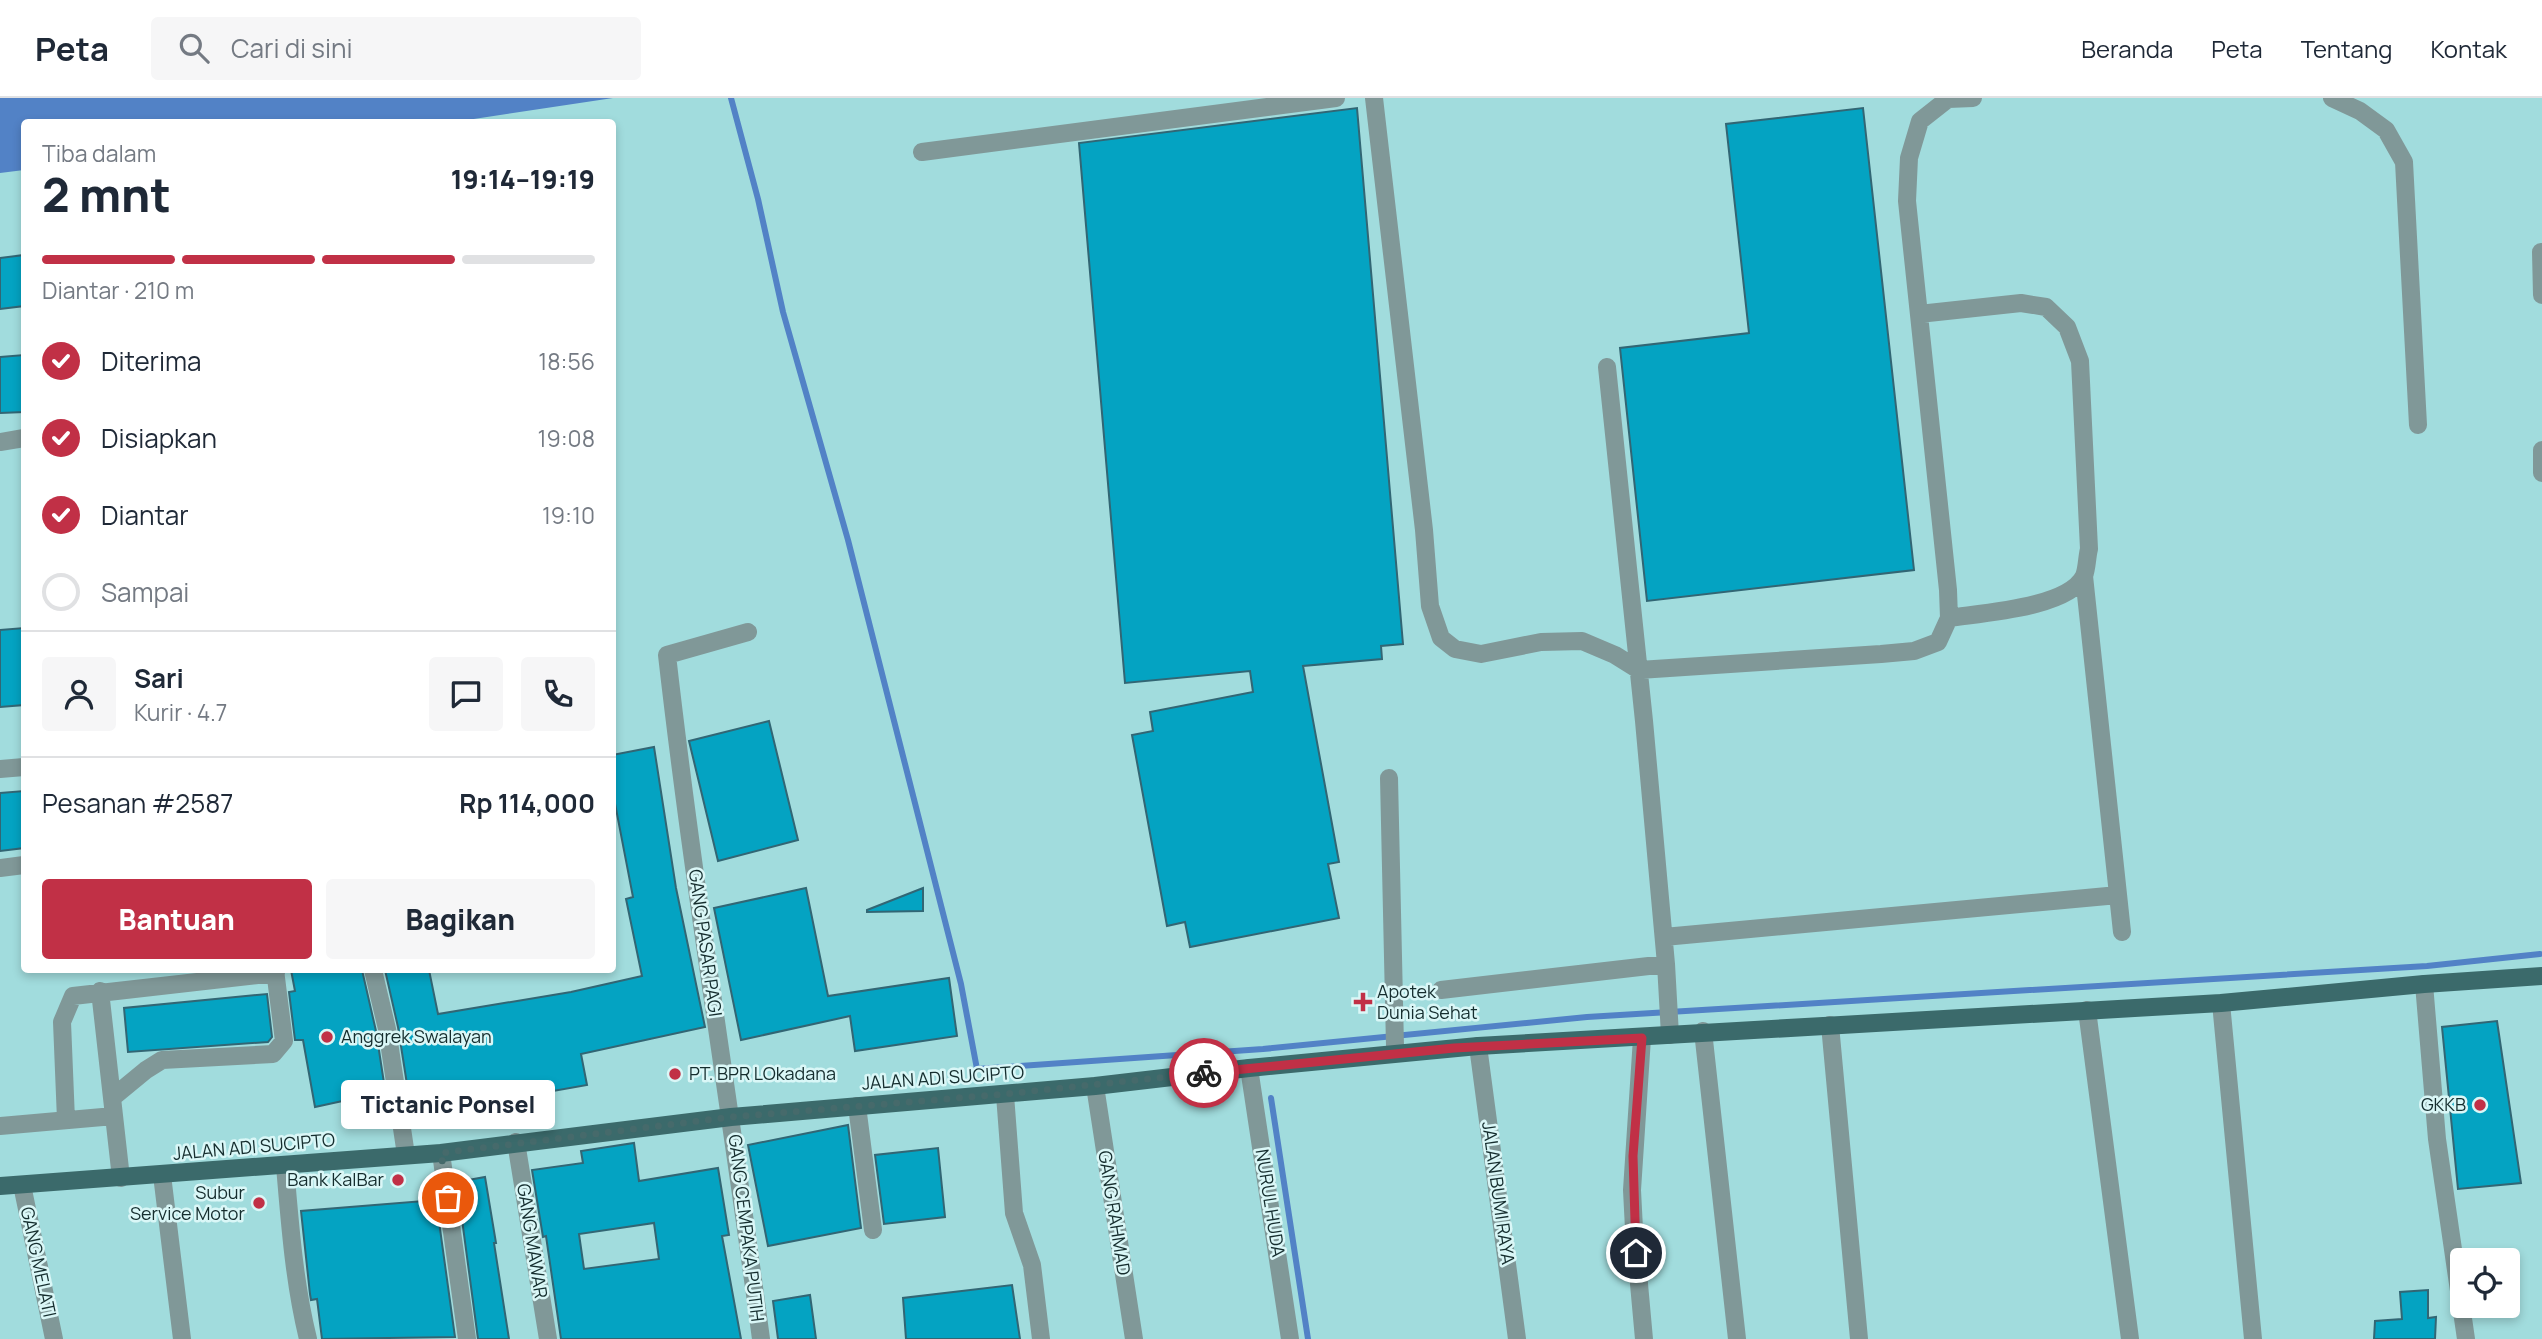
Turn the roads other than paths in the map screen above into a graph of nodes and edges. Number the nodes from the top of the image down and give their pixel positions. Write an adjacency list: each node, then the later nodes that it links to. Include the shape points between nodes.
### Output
1 (1336, 98): 5 (street)
2 (1374, 98): 18 (street, via 1430,606 1441,638 1455,649 1481,654 1541,642 1582,641)
3 (1973, 98): 8 (street, via 1948,99 1920,121 1909,158 1907,201)
4 (2332, 98): 10 (street, via 2386,130 2403,162)
5 (922, 152)
6 (2541, 252): 7 (street)
7 (2542, 295)
8 (1919, 314): 15 (street, via 2021,303 2046,307 2067,327 2080,361 2088,528); 16 (street)
9 (1607, 367): 18 (street)
10 (2418, 425)
11 (21, 438): 12 (street)
12 (0, 442)
13 (2542, 450): 14 (street)
14 (2542, 473)
15 (2084, 576): 16 (street, via 2067,594 2032,605); 24 (street)
16 (1949, 618): 18 (street, via 1938,642 1914,651)
17 (748, 632): 48 (street, GANG PASAR PAGI, via 667,655)
18 (1639, 670): 26 (street)
19 (21, 767): 20 (street)
20 (0, 769)
21 (1389, 778): 41 (street)
22 (21, 865): 23 (street)
23 (0, 867)
24 (2118, 895): 25 (street); 26 (street)
25 (2122, 932)
26 (1664, 937): 27 (street)
27 (1666, 964): 33 (street); 38 (street)
28 (258, 973): 34 (street)
29 (276, 973): 47 (street, via 284,1041 274,1054 162,1060 146,1070)
30 (374, 973): 53 (street)
31 (2542, 976): 32 (main road, JALAN ADI SUCIPTO)
32 (2424, 984): 35 (main road, JALAN ADI SUCIPTO); 75 (street, via 2437,1139)
33 (1441, 990)
34 (100, 991): 47 (street); 49 (street, via 73,996 62,1022)
35 (2221, 1003): 36 (main road, JALAN ADI SUCIPTO); 74 (street)
36 (2087, 1010): 37 (main road, JALAN ADI SUCIPTO); 73 (street)
37 (1830, 1025): 39 (main road, JALAN ADI SUCIPTO); 72 (street)
38 (1669, 1028): 39 (main road, JALAN ADI SUCIPTO); 40 (main road, JALAN ADI SUCIPTO)
39 (1703, 1031): 71 (street)
40 (1642, 1038): 42 (main road, JALAN ADI SUCIPTO); 70 (street, via 1632,1190)
41 (1395, 1046)
42 (1478, 1046): 43 (main road, JALAN ADI SUCIPTO); 69 (street, JALAN BUMI RAYA)
43 (1249, 1068): 44 (main road, JALAN ADI SUCIPTO); 68 (street, NURUL HUDA)
44 (1095, 1086): 45 (main road, JALAN ADI SUCIPTO); 67 (street, GANG RAHMAD)
45 (1005, 1094): 46 (main road, JALAN ADI SUCIPTO); 66 (street, via 1014,1213 1032,1265)
46 (857, 1105): 48 (main road, JALAN ADI SUCIPTO); 59 (street)
47 (113, 1107): 49 (street); 56 (street)
48 (731, 1117): 51 (main road, JALAN ADI SUCIPTO); 65 (street, GANG CEMPAKA PUTIH)
49 (66, 1120): 50 (street)
50 (0, 1126)
51 (516, 1142): 52 (main road, JALAN ADI SUCIPTO); 64 (street, GANG MAWAR)
52 (441, 1153): 53 (main road, JALAN ADI SUCIPTO); 63 (street)
53 (407, 1155): 54 (main road, JALAN ADI SUCIPTO)
54 (285, 1166): 55 (main road, JALAN ADI SUCIPTO); 62 (street, via 293,1262)
55 (162, 1175): 56 (main road, JALAN ADI SUCIPTO); 61 (street)
56 (121, 1178): 57 (main road, JALAN ADI SUCIPTO)
57 (22, 1185): 58 (main road, JALAN ADI SUCIPTO); 60 (street, GANG MELATI)
58 (0, 1186)
59 (873, 1230)
60 (54, 1339)
61 (182, 1339)
62 (308, 1339)
63 (467, 1339)
64 (548, 1339)
65 (761, 1339)
66 (1041, 1339)
67 (1134, 1339)
68 (1290, 1339)
69 (1517, 1339)
70 (1644, 1339)
71 (1737, 1339)
72 (1859, 1339)
73 (2130, 1339)
74 (2253, 1339)
75 (2466, 1339)

